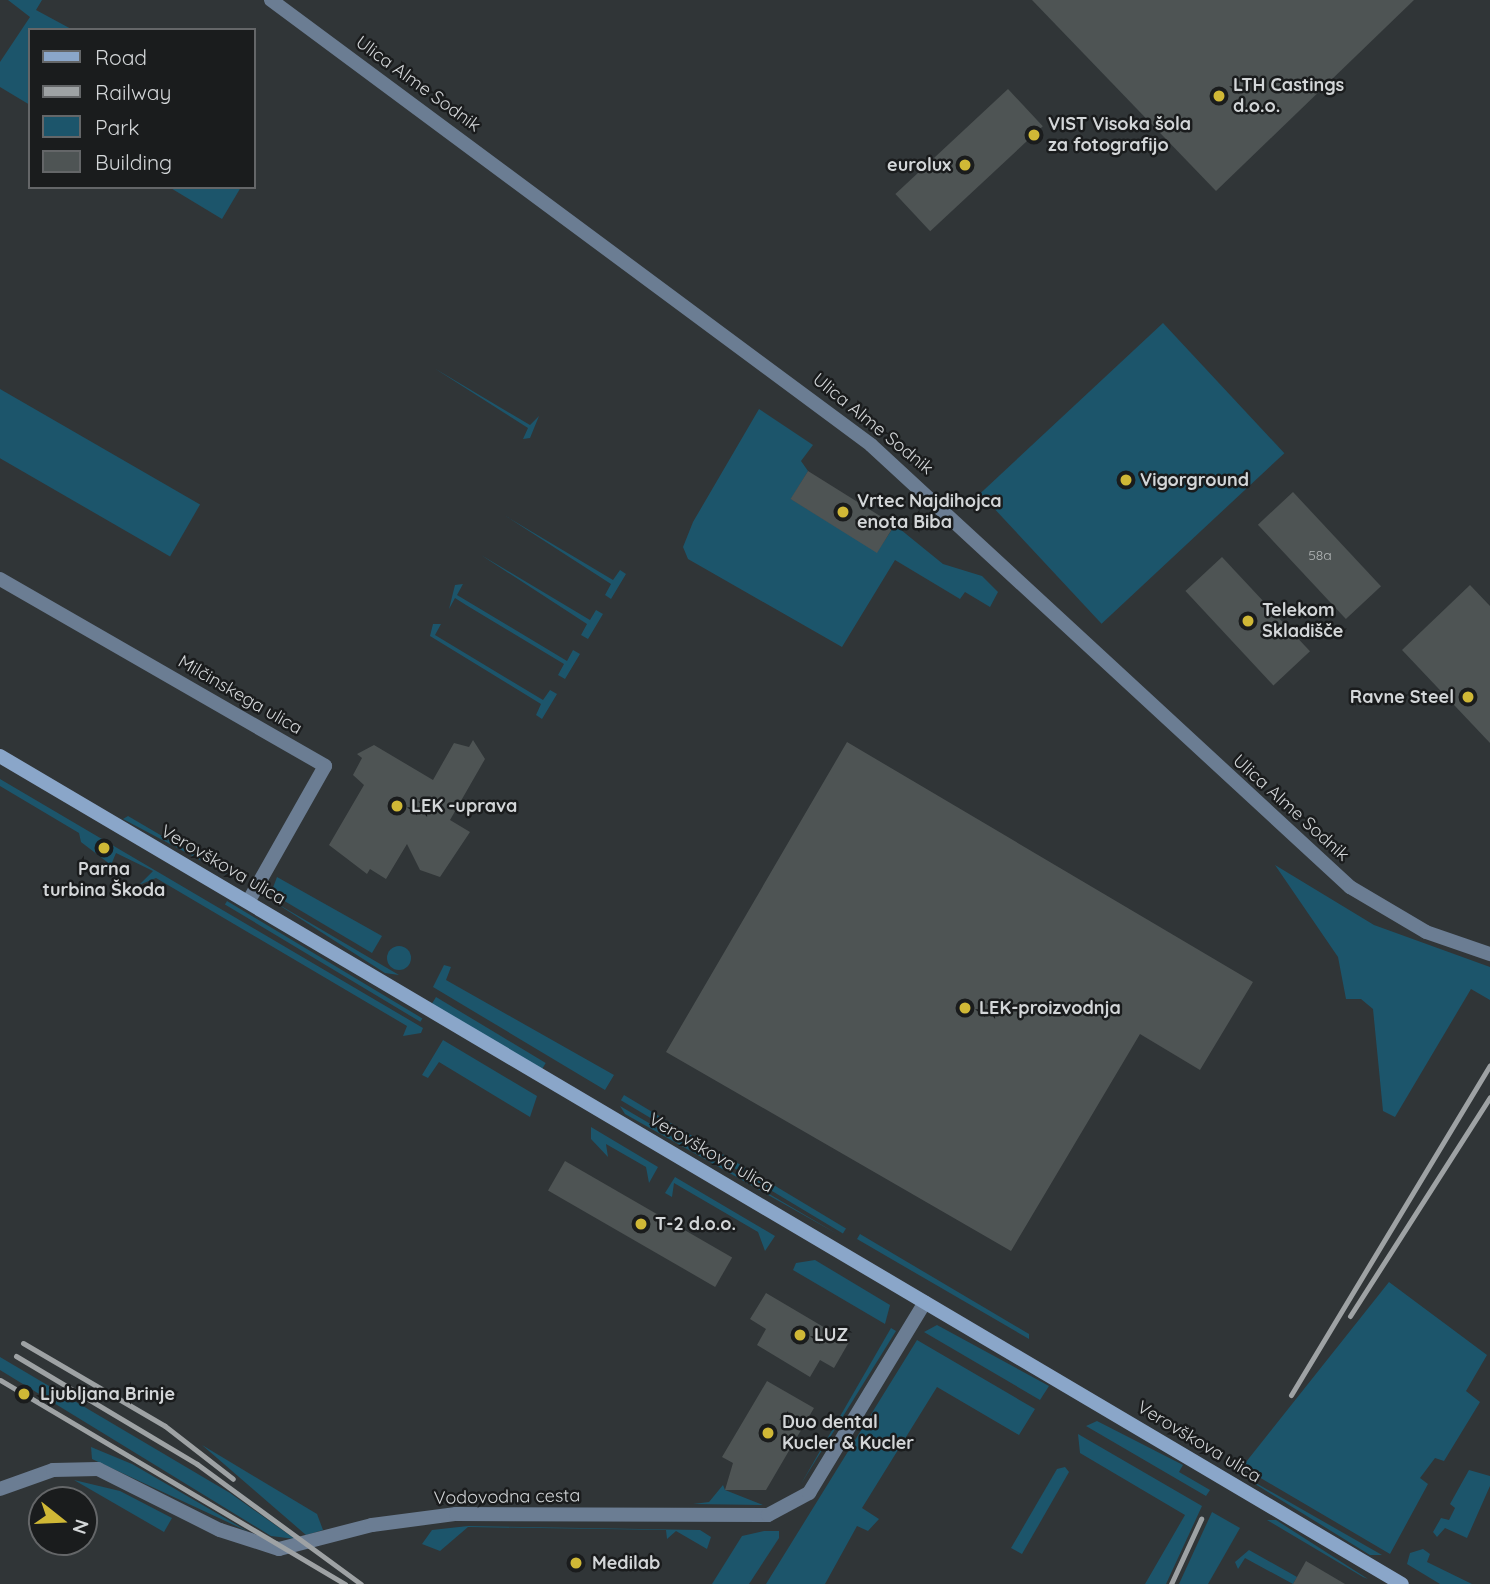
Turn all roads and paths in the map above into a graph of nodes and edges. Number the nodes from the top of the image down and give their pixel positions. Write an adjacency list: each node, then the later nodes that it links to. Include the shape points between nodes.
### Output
1 (271, 0): 5 (street, Ulica Alme Sodnik, via 871,445 1350,887 1426,932)
2 (0, 579): 4 (street, Milčinskega ulica, via 325,766)
3 (0, 756): 4 (street, Verovškova ulica)
4 (248, 902): 6 (street, Verovškova ulica)
5 (1490, 954)
6 (925, 1302): 7 (street, Vodovodna cesta, via 809,1493 768,1516 456,1514 372,1525 279,1549 220,1530 97,1469 53,1470); 8 (street, Verovškova ulica)
7 (0, 1489)
8 (1402, 1584)

